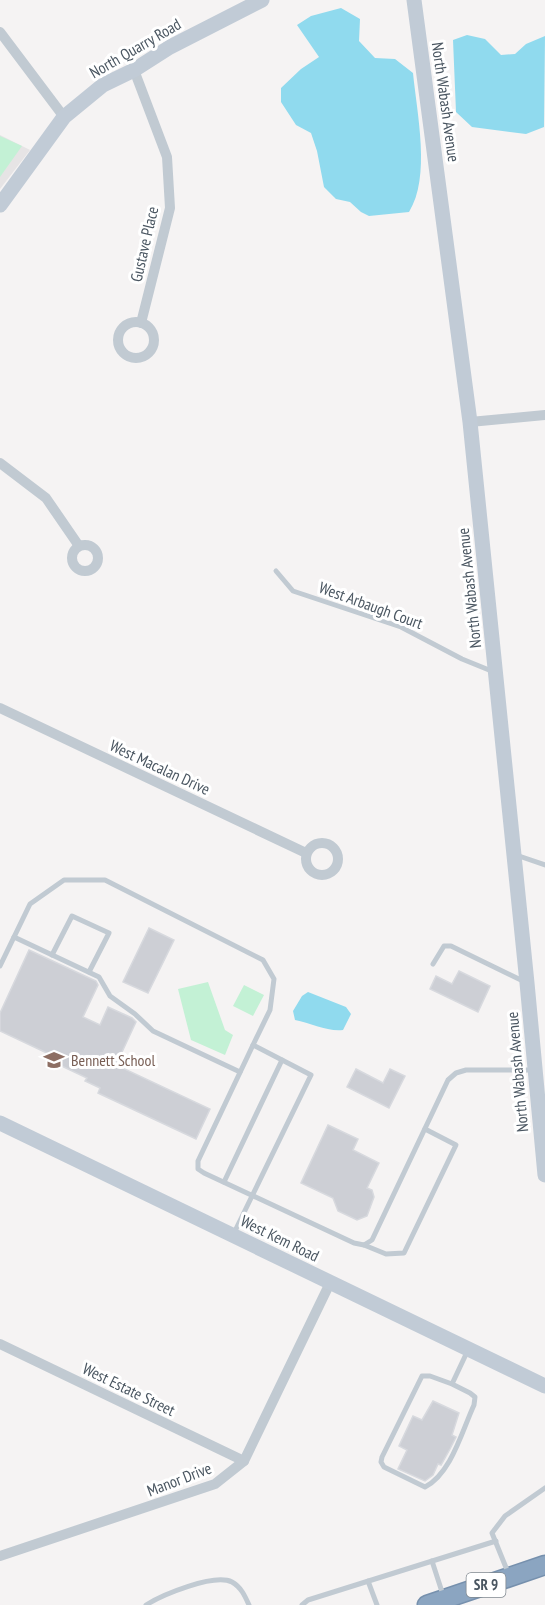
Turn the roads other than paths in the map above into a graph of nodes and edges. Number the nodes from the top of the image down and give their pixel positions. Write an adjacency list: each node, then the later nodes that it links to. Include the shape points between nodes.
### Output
1 (262, 0): 4 (main road, North Quarry Road)
2 (414, 0): 9 (main road, North Wabash Avenue)
3 (0, 32): 5 (street)
4 (134, 70): 5 (main road, North Quarry Road, via 103,85); 7 (street, Gustave Place, via 167,157 170,208)
5 (64, 117): 6 (main road, North Quarry Road)
6 (0, 205)
7 (141, 323)
8 (545, 415): 9 (street)
9 (470, 422): 13 (main road, North Wabash Avenue)
10 (0, 463): 11 (street, via 46,498)
11 (79, 546)
12 (276, 571): 13 (lane, West Arbaugh Court, via 293,591 401,627)
13 (496, 673): 16 (main road, North Wabash Avenue)
14 (0, 708): 15 (street, West Macalan Drive)
15 (306, 853)
16 (514, 854): 17 (lane); 23 (main road, North Wabash Avenue)
17 (545, 865)
18 (14, 937): 19 (lane); 21 (lane); 24 (lane, via 30,904 64,880 105,880 263,960 274,979 270,1010)
19 (52, 955): 22 (lane); 22 (lane, via 72,916 109,933)
20 (433, 964): 23 (lane, via 444,946 451,946)
21 (0, 966)
22 (89, 972): 27 (lane, via 99,977 110,996 153,1031)
23 (527, 983): 26 (main road, North Wabash Avenue)
24 (253, 1045): 25 (lane); 27 (lane)
25 (282, 1060): 31 (lane); 32 (lane, via 311,1075)
26 (536, 1070): 29 (lane, via 456,1073 448,1080); 30 (main road, North Wabash Avenue)
27 (240, 1072): 31 (lane, via 198,1161 198,1169)
28 (0, 1123): 33 (main road, West Kem Road)
29 (425, 1129): 34 (lane, via 372,1240); 34 (lane, via 456,1144 404,1253 386,1254)
30 (545, 1175)
31 (224, 1182): 32 (lane)
32 (252, 1196): 33 (lane); 34 (lane, via 354,1244)
33 (233, 1235): 35 (main road, West Kem Road)
34 (364, 1245)
35 (330, 1282): 37 (main road, West Kem Road); 40 (street, Manor Drive)
36 (0, 1344): 40 (street, West Estate Street)
37 (469, 1348): 38 (lane); 39 (main road, West Kem Road)
38 (452, 1384): 38 (lane, via 475,1397 444,1473 425,1487 384,1467 382,1457 422,1376)
39 (545, 1386)
40 (244, 1461): 43 (street, Manor Drive, via 215,1484)
41 (545, 1488): 42 (lane, via 505,1516 492,1533)
42 (496, 1541): 44 (lane); 46 (lane)
43 (0, 1556)
44 (432, 1561): 47 (lane); 48 (lane)
45 (545, 1565): 46 (highway, SR 9)
46 (510, 1577): 48 (highway, SR 9)
47 (368, 1581): 51 (lane); 52 (lane)
48 (445, 1599): 53 (highway, SR 9)
49 (146, 1605): 50 (lane, via 215,1579 231,1582 244,1593)
50 (249, 1605)
51 (302, 1605)
52 (377, 1605)
53 (427, 1605)

